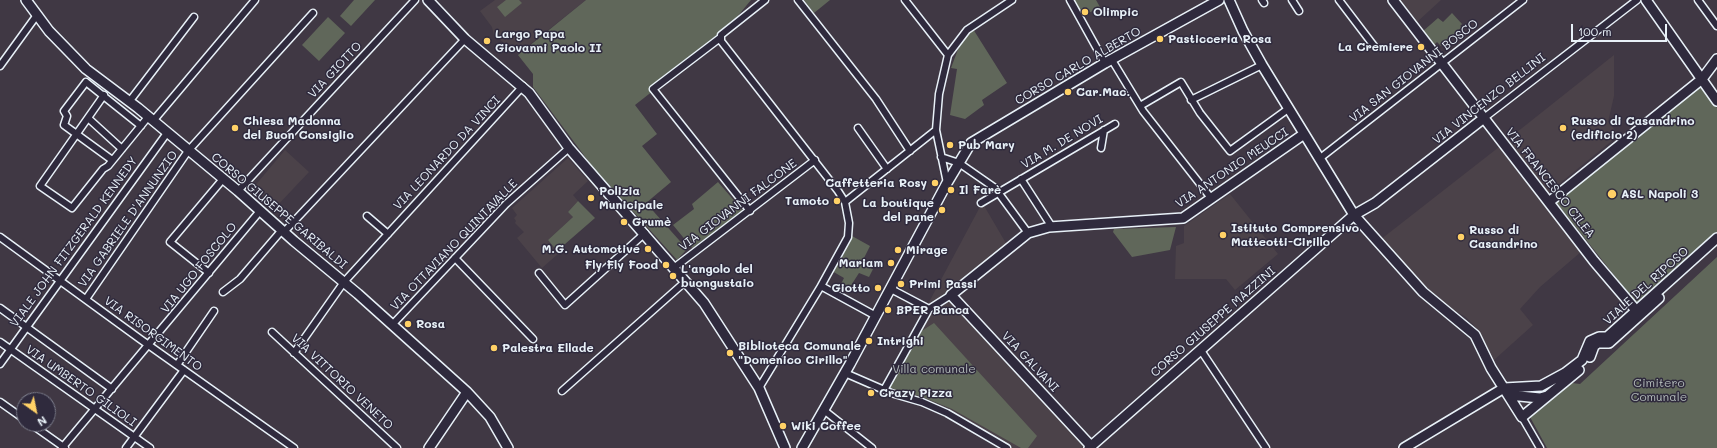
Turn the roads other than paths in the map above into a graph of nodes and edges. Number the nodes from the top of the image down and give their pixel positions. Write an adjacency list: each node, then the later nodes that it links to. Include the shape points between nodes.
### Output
1 (26, 0): 21 (street, CORSO GIUSEPPE GARIBALDI)
2 (255, 0): 43 (street)
3 (415, 0): 66 (street, VIA GIOTTO)
4 (428, 0): 24 (street)
5 (765, 0): 25 (street, via 721,35)
6 (798, 0): 56 (street, via 876,99)
7 (905, 0): 27 (street)
8 (1012, 0): 27 (street, via 968,30)
9 (1070, 0): 29 (street)
10 (1219, 0): 29 (street, CORSO CARLO ALBERTO)
11 (1228, 0): 31 (street)
12 (1292, 0): 19 (street)
13 (1339, 0): 26 (street)
14 (1393, 0): 30 (street, VIA FRANCESCO CILEA)
15 (1523, 0): 30 (street, VIA SAN GIOVANNI BOSCO)
16 (1636, 0): 42 (street, VIA VINCENZO BELLINI)
17 (1698, 0): 23 (street)
18 (1648, 1): 33 (street)
19 (1299, 11)
20 (313, 13): 55 (street, VIA GABRIELE D'ANNUNZIO)
21 (37, 14): 32 (street); 38 (street, CORSO GIUSEPPE GARIBALDI, via 49,31 86,69)
22 (194, 17): 38 (street)
23 (1717, 26)
24 (465, 39): 34 (street); 77 (street)
25 (721, 40): 60 (street); 73 (street, via 653,89)
26 (1374, 46)
27 (948, 55): 47 (street, via 939,94)
28 (1717, 59): 33 (street)
29 (1108, 61): 39 (street); 61 (street, CORSO CARLO ALBERTO, via 977,139)
30 (1442, 64): 42 (street, VIA FRANCESCO CILEA); 58 (street, VIA SAN GIOVANNI BOSCO)
31 (1262, 65): 37 (street); 40 (street)
32 (0, 66)
33 (1702, 79): 36 (street); 70 (street)
34 (523, 86): 54 (street, via 537,102); 79 (street, VIA LEONARDO DA VINCI)
35 (104, 95): 41 (street); 45 (street); 51 (street, via 86,82 64,111 67,116 64,125)
36 (1716, 98)
37 (1191, 100): 39 (street, via 1181,82); 40 (street, via 1230,151)
38 (129, 102): 43 (street, CORSO GIUSEPPE GARIBALDI)
39 (1140, 106): 68 (street)
40 (1288, 109): 50 (street)
41 (88, 118): 51 (street); 53 (street)
42 (1484, 118): 70 (street, VIA FRANCESCO CILEA); 74 (street, VIA VINCENZO BELLINI, via 1374,203)
43 (150, 119): 45 (street); 49 (street, CORSO GIUSEPPE GARIBALDI)
44 (1115, 124): 48 (street, VIA M. DE NOVI)
45 (141, 126): 53 (street)
46 (858, 128): 62 (street)
47 (936, 130): 56 (street); 57 (street)
48 (1104, 130): 52 (street); 64 (street, VIA M. DE NOVI)
49 (167, 133): 55 (street, CORSO GIUSEPPE GARIBALDI); 89 (street, VIALE JOHN FITZGERALD KENNEDY)
50 (1304, 134): 58 (street); 68 (street, VIA ANTONIO MEUCCI)
51 (76, 135): 59 (street); 59 (street, via 40,186 72,208)
52 (1101, 148)
53 (122, 149): 59 (street)
54 (567, 150): 78 (street); 84 (street, VIA OTTAVIANO QUINTAVALLE, via 506,204)
55 (188, 151): 63 (street, CORSO GIUSEPPE GARIBALDI); 95 (street, VIA GABRIELE D'ANNUNZIO)
56 (910, 151): 62 (street)
57 (941, 157): 61 (street); 65 (street)
58 (1319, 159): 74 (street)
59 (112, 160)
60 (815, 160): 69 (street); 73 (street, VIA GIOVANNI FALCONE)
61 (959, 163): 65 (street, CORSO CARLO ALBERTO); 67 (street, via 995,188)
62 (887, 169): 69 (street)
63 (223, 179): 66 (street, CORSO GIUSEPPE GARIBALDI); 86 (street, via 170,242)
64 (1021, 180): 67 (street, VIA M. DE NOVI); 76 (street, VIA M. DE NOVI)
65 (947, 184): 92 (street, CORSO CARLO ALBERTO)
66 (238, 191): 72 (street, CORSO GIUSEPPE GARIBALDI)
67 (998, 193): 71 (street); 80 (street)
68 (1211, 198): 76 (street, VIA ANTONIO MEUCCI, via 1183,218)
69 (844, 202): 91 (street, via 849,223 848,237)
70 (1550, 202): 99 (street, VIA FRANCESCO CILEA, via 1594,261)
71 (981, 203)
72 (260, 211): 77 (street, CORSO GIUSEPPE GARIBALDI); 86 (street, VIA UGO FOSCOLO)
73 (750, 211): 85 (street, VIA GIOVANNI FALCONE)
74 (1354, 215): 108 (street, CORSO GIUSEPPE MAZZINI); 120 (street, via 1422,292 1475,335 1491,368)
75 (367, 216): 79 (street)
76 (1052, 227): 80 (street, VIA ANTONIO MEUCCI)
77 (283, 231): 90 (street, CORSO GIUSEPPE GARIBALDI); 93 (street, via 240,279)
78 (645, 233): 85 (street); 87 (street, via 565,305)
79 (388, 234): 90 (street, VIA LEONARDO DA VINCI)
80 (1028, 234): 94 (street, VIA ANTONIO MEUCCI)
81 (0, 237): 89 (street, VIA RISORGIMENTO)
82 (1717, 238): 99 (street, VIALE DEL RIPOSO)
83 (1717, 246): 99 (street, VIALE DEL RIPOSO)
84 (455, 258): 101 (street, VIA OTTAVIANO QUINTAVALLE); 104 (street)
85 (675, 267): 88 (street)
86 (209, 273): 106 (street, VIA UGO FOSCOLO)
87 (539, 273)
88 (686, 280): 116 (street, via 723,330); 119 (street)
89 (60, 281): 95 (street, VIA RISORGIMENTO); 102 (street, VIALE JOHN FITZGERALD KENNEDY)
90 (345, 281): 101 (street, CORSO GIUSEPPE GARIBALDI); 109 (street, VIA LEONARDO DA VINCI)
91 (821, 286): 100 (street); 116 (street)
92 (891, 289): 97 (street); 100 (street, CORSO CARLO ALBERTO)
93 (223, 292)
94 (951, 295): 97 (street, VIA ANTONIO MEUCCI); 131 (street, VIA GALVANI)
95 (86, 299): 106 (street, VIA RISORGIMENTO)
96 (0, 308): 102 (street)
97 (928, 308): 118 (street)
98 (214, 311): 111 (street)
99 (1638, 313): 115 (street, VIALE DEL RIPOSO, via 1607,337 1590,341 1582,360 1565,373 1555,380); 122 (street, VIALE DEL RIPOSO, via 1609,342 1594,346 1587,363)
100 (876, 316): 113 (street, CORSO CARLO ALBERTO)
101 (392, 325): 121 (street, CORSO GIUSEPPE GARIBALDI)
102 (26, 327): 107 (street, VIALE JOHN FITZGERALD KENNEDY); 117 (street)
103 (272, 332): 109 (street, VIA VITTORIO VENETO)
104 (533, 339)
105 (0, 342): 107 (street, VIA UMBERTO GILIOLI)
106 (149, 346): 111 (street, VIA RISORGIMENTO); 117 (street, VIA UGO FOSCOLO)
107 (11, 349): 110 (street, VIALE JOHN FITZGERALD KENNEDY); 125 (street, VIA UMBERTO GILIOLI)
108 (1200, 349): 131 (street, CORSO GIUSEPPE MAZZINI); 143 (street)
109 (294, 353): 136 (street, VIA VITTORIO VENETO)
110 (0, 364)
111 (177, 365): 112 (street, VIA RISORGIMENTO)
112 (184, 370): 130 (street); 135 (street, VIA RISORGIMENTO)
113 (845, 373): 118 (street); 126 (street, CORSO CARLO ALBERTO)
114 (1524, 387): 115 (street, VIALE DEL RIPOSO); 120 (street, VIALE DEL RIPOSO); 123 (street)
115 (1535, 387): 123 (street, via 1529,392)
116 (759, 388): 139 (street)
117 (112, 389): 125 (street, VIA UGO FOSCOLO)
118 (884, 390): 142 (street, via 947,413)
119 (562, 391)
120 (1507, 391): 123 (street); 128 (street); 144 (street)
121 (468, 392): 137 (street); 138 (street, CORSO GIUSEPPE GARIBALDI, via 490,417)
122 (1550, 395): 123 (street, via 1540,398); 128 (street, VIALE DEL RIPOSO)
123 (1529, 397): 128 (street)
124 (0, 402): 127 (street)
125 (94, 409): 130 (street, VIA UMBERTO GILIOLI); 132 (street, VIA UGO FOSCOLO)
126 (824, 411): 140 (street, CORSO CARLO ALBERTO); 141 (street)
127 (16, 413)
128 (1522, 417): 145 (street)
129 (42, 432): 132 (street)
130 (134, 437): 133 (street); 134 (street, VIA UMBERTO GILIOLI)
131 (1090, 447)
132 (64, 448)
133 (126, 448)
134 (150, 448)
135 (294, 448)
136 (397, 448)
137 (429, 448)
138 (508, 448)
139 (785, 448)
140 (802, 448)
141 (872, 448)
142 (1007, 448)
143 (1266, 448)
144 (1404, 448)
145 (1540, 448)

